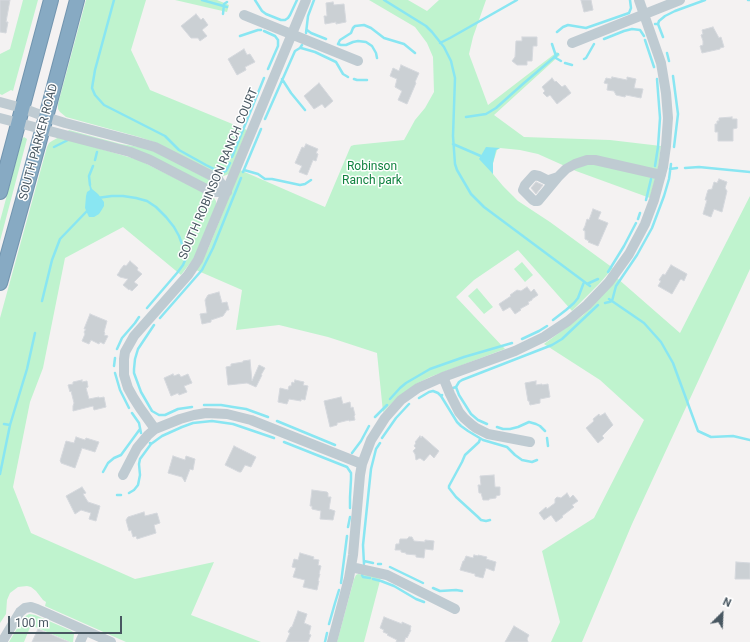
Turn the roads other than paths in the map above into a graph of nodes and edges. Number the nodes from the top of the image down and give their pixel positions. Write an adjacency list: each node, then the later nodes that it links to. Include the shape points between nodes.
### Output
1 (51, 0): 12 (highway, SOUTH PARKER ROAD)
2 (77, 0): 15 (highway, SOUTH PARKER ROAD)
3 (306, 0): 8 (street, SOUTH ROBINSON RANCH COURT)
4 (639, 0): 6 (street)
5 (680, 0): 6 (street)
6 (644, 14): 9 (street); 16 (street, via 660,59 666,93 667,139)
7 (244, 15): 8 (street)
8 (292, 35): 10 (street); 19 (street, SOUTH ROBINSON RANCH COURT)
9 (572, 43)
10 (358, 61)
11 (0, 102): 12 (street)
12 (22, 108): 14 (highway, SOUTH PARKER ROAD); 15 (street)
13 (0, 118): 14 (street)
14 (18, 123): 15 (street); 18 (highway, SOUTH PARKER ROAD)
15 (45, 123): 19 (street, via 143,157 212,192); 19 (street, via 155,147 218,179); 20 (highway, SOUTH PARKER ROAD)
16 (661, 175): 17 (street, via 591,160 575,164); 21 (street, via 651,212 636,242 609,282 587,305 568,321 525,347)
17 (558, 177)
18 (0, 192)
19 (227, 192): 22 (street, SOUTH ROBINSON RANCH COURT, via 193,267 134,336 124,358 128,388)
20 (0, 283)
21 (443, 378): 23 (street, via 459,412 476,428 488,434); 24 (street, via 425,385 401,400 371,440)
22 (155, 429): 24 (street, via 194,415 227,414 251,420); 25 (street, via 137,448)
23 (530, 442)
24 (362, 464): 26 (street)
25 (122, 475)
26 (351, 567): 27 (street, via 387,575); 32 (street)
27 (455, 609)
28 (85, 631): 29 (street, via 26,604); 30 (street); 31 (street)
29 (2, 642)
30 (80, 642)
31 (111, 642)
32 (332, 642)

